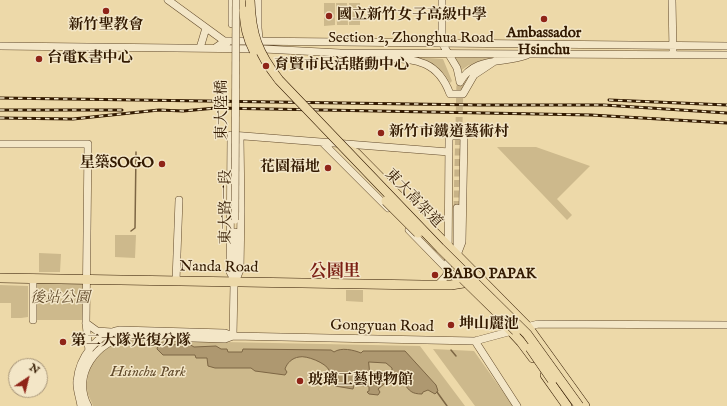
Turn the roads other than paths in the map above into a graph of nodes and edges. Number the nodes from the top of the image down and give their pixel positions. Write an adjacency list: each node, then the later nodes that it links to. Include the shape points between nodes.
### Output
1 (168, 0): 9 (street)
2 (232, 0): 13 (street)
3 (236, 0): 43 (street, 東大陸橋, bridge)
4 (244, 0): 56 (main road, 東大高架道, bridge, via 248,38 273,83 406,222 521,336)
5 (250, 0): 26 (main road, 東大高架道, bridge, via 253,35 262,57)
6 (257, 0): 11 (street); 26 (main road, bridge, via 257,31 261,46)
7 (442, 0): 12 (street)
8 (672, 0): 15 (street)
9 (206, 28): 10 (street); 17 (street)
10 (225, 41): 13 (street, Section 2, Zhonghua Road); 18 (street)
11 (260, 42): 12 (street, Section 2, Zhonghua Road); 13 (street, Section 2, Zhonghua Road); 19 (street)
12 (442, 43): 15 (street, Section 2, Zhonghua Road); 21 (street)
13 (233, 45): 18 (street, Section 2, Zhonghua Road); 19 (street, Section 2, Zhonghua Road)
14 (0, 46): 17 (street, Section 2, Zhonghua Road)
15 (674, 46): 16 (street, Section 2, Zhonghua Road); 23 (street)
16 (727, 46)
17 (200, 48): 18 (street, Section 2, Zhonghua Road)
18 (215, 48)
19 (264, 49): 20 (street, Section 2, Zhonghua Road)
20 (340, 53): 21 (street, Section 2, Zhonghua Road); 25 (street, via 416,60 440,74 450,94 463,94 474,75)
21 (448, 53): 22 (street, Section 2, Zhonghua Road); 25 (street, via 457,68 460,82 466,72 474,67)
22 (532, 53): 23 (street, Section 2, Zhonghua Road); 25 (street)
23 (673, 55): 24 (street, Section 2, Zhonghua Road)
24 (727, 55)
25 (495, 61)
26 (279, 80): 30 (main road, 東大高架道, bridge)
27 (240, 136): 28 (street); 43 (street, 東大路一段, via 240,270); 43 (street, 東大路一段, via 231,136 230,145 230,272)
28 (323, 143): 30 (street); 36 (street)
29 (0, 144): 40 (street, via 88,144)
30 (350, 147): 31 (street); 34 (main road); 63 (main road, 東大高架道, bridge, via 440,248 527,334)
31 (449, 152): 34 (street); 35 (street, via 449,136 464,136 462,242)
32 (179, 200): 42 (street)
33 (457, 208): 35 (street)
34 (448, 246): 35 (main road); 36 (street, via 447,254); 37 (street)
35 (457, 255): 41 (main road); 44 (street)
36 (436, 257): 37 (street)
37 (448, 270): 44 (street); 45 (street)
38 (0, 278): 39 (main road, Nanda Road)
39 (33, 278): 40 (main road, Nanda Road); 46 (street)
40 (86, 280): 42 (main road, Nanda Road); 47 (street)
41 (482, 280): 44 (main road, Nanda Road); 49 (main road)
42 (176, 281): 43 (main road, Nanda Road)
43 (235, 282): 45 (main road, Nanda Road); 52 (street)
44 (460, 283): 45 (main road, Nanda Road); 51 (main road)
45 (438, 285)
46 (33, 320)
47 (86, 323): 50 (street, via 97,331); 54 (street)
48 (727, 325): 49 (street, Gongyuan Road, via 538,324)
49 (528, 328): 51 (street, Gongyuan Road); 64 (main road)
50 (111, 332): 52 (street, Gongyuan Road, via 127,330 225,333); 54 (street)
51 (512, 332): 53 (street, Gongyuan Road); 60 (main road)
52 (233, 336): 53 (street, Gongyuan Road); 55 (street, Gongyuan Road, via 225,339 119,337 99,349)
53 (475, 341): 59 (street)
54 (88, 350): 55 (street); 57 (street, via 76,383)
55 (90, 360): 58 (street, Gongyuan Road, via 86,365 82,385)
56 (552, 380): 61 (main road, 東大高架道); 62 (main road, bridge, via 561,386)
57 (81, 406)
58 (88, 406)
59 (517, 406)
60 (567, 406)
61 (571, 406)
62 (576, 406)
63 (579, 406)
64 (585, 406)

